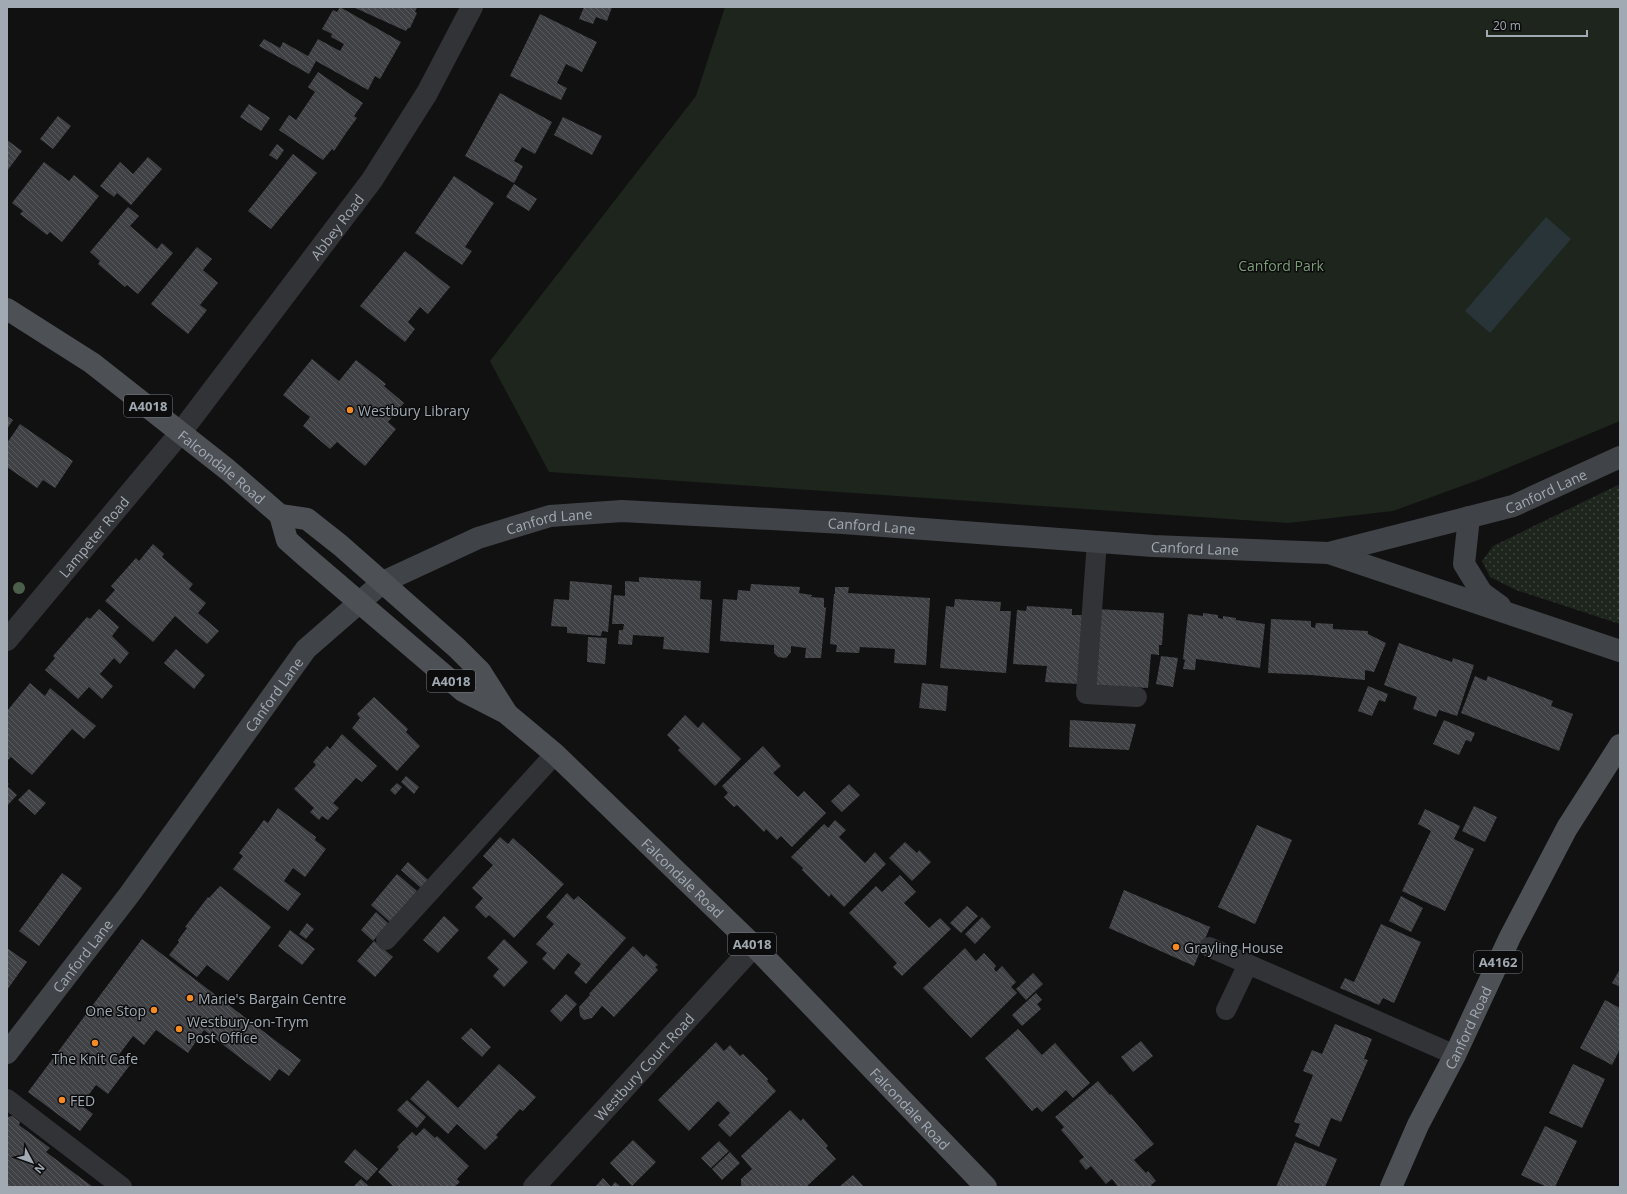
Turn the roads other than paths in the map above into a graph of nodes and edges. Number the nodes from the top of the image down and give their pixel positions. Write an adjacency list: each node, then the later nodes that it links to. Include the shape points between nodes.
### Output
1 (472, 7): 3 (street, Abbey Road, via 427,93 372,180)
2 (7, 309): 3 (main road, Falcondale Road / A4018, via 92,364)
3 (181, 432): 5 (main road, Falcondale Road / A4018); 12 (street, Lampeter Road)
4 (1620, 457): 6 (street, Canford Lane, via 1513,506)
5 (280, 515): 9 (main road, Falcondale Road / A4018, via 307,519); 10 (main road, Falcondale Road / A4018, via 287,540)
6 (1469, 518): 8 (street, Canford Lane); 11 (street, Canford Lane, via 1464,564 1482,593)
7 (1097, 541): 8 (street, Canford Lane, via 1153,546); 9 (street, Canford Lane, via 622,511 550,516 516,525 478,538); 14 (lane, via 1086,694)
8 (1329, 553): 11 (street, Canford Lane)
9 (383, 582): 10 (street, Canford Lane); 15 (main road, Falcondale Road / A4018, via 480,671)
10 (359, 603): 15 (main road, Falcondale Road / A4018, via 463,691); 23 (street, Canford Lane, via 306,649 129,895)
11 (1512, 615): 13 (street, Canford Lane)
12 (7, 640)
13 (1620, 651)
14 (1137, 697)
15 (506, 713): 17 (main road, Falcondale Road / A4018)
16 (1620, 745): 24 (main road, Canford Road / A4162, via 1567,828 1510,937)
17 (555, 754): 18 (lane); 19 (main road, Falcondale Road / A4018)
18 (386, 940)
19 (754, 946): 27 (street, Westbury Court Road); 28 (main road, Falcondale Road / A4018)
20 (1209, 947): 21 (lane)
21 (1248, 964): 22 (lane); 24 (lane)
22 (1226, 1010)
23 (7, 1053)
24 (1455, 1055): 29 (main road, Canford Road / A4162, via 1418,1125)
25 (7, 1099): 26 (lane)
26 (122, 1187)
27 (534, 1187)
28 (986, 1187)
29 (1391, 1187)

